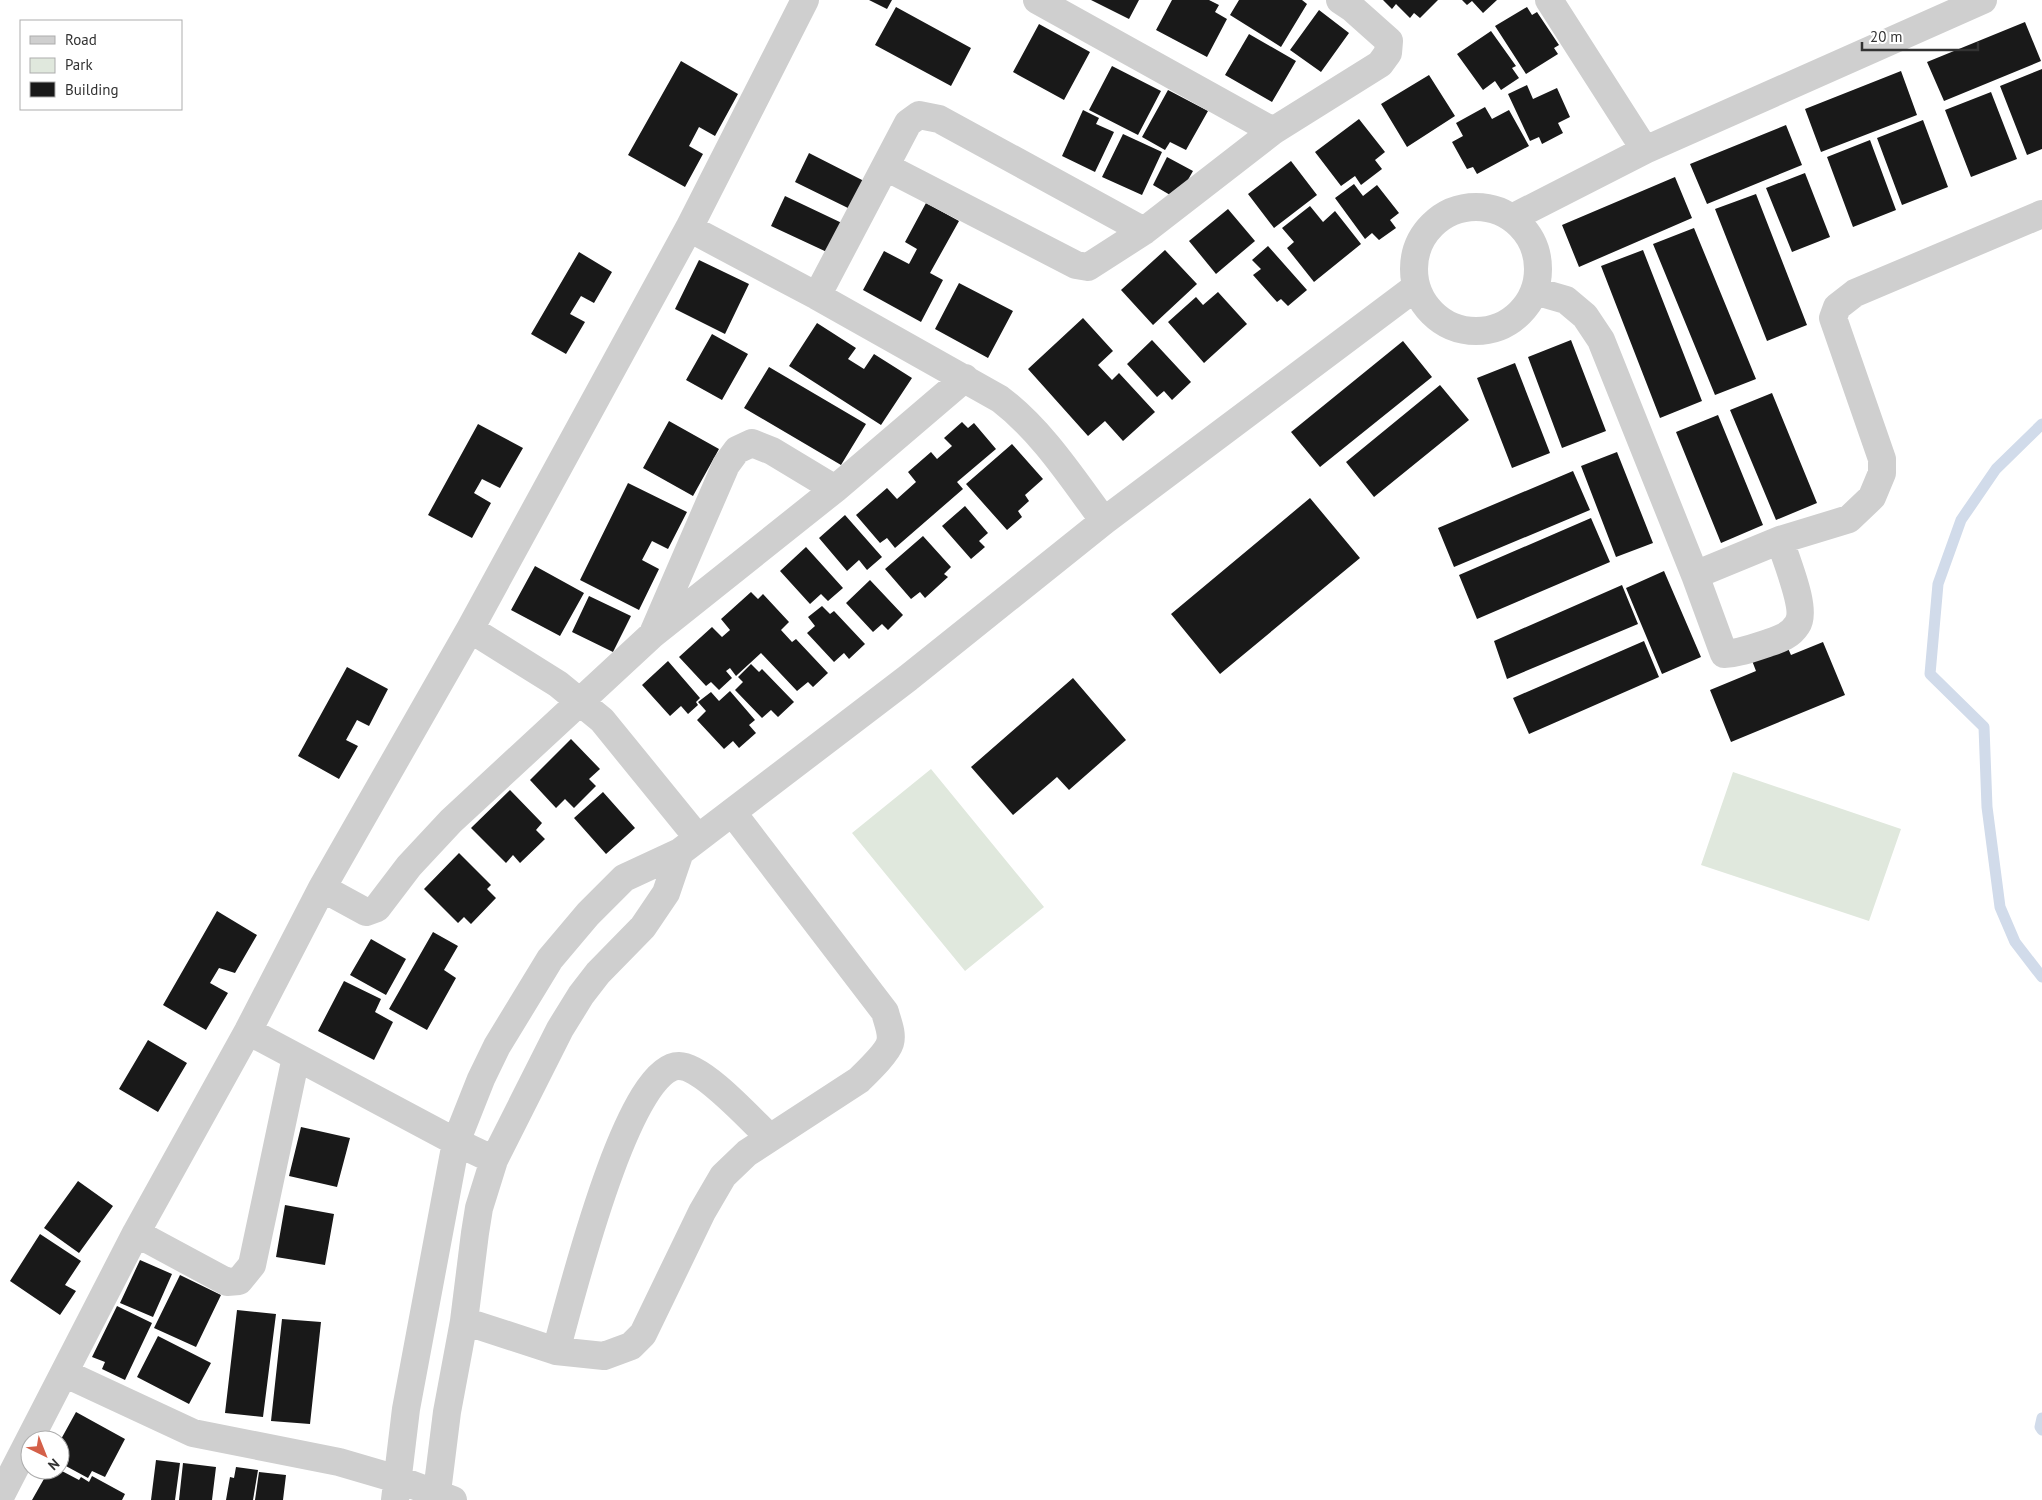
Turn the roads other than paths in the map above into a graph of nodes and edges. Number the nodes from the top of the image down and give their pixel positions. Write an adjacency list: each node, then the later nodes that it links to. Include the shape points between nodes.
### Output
1 (805, 0): 11 (street)
2 (1037, 0): 6 (street)
3 (1340, 0): 6 (street, via 1389,41 1388,53 1380,64)
4 (1549, 0): 7 (street)
5 (1971, 2): 7 (street)
6 (1273, 131): 12 (street)
7 (1644, 150): 10 (street)
8 (886, 167): 12 (street, via 1076,265 1088,266); 12 (street, via 908,124 919,115 939,119); 15 (street)
9 (2042, 214): 19 (street, via 1855,293 1837,307 1833,318 1882,459 1882,473 1872,497 1849,519)
10 (1512, 218): 13 (street, via 1480,207 1464,208 1433,224 1416,254); 14 (street, via 1527,233 1536,250 1538,271)
11 (688, 228): 15 (street); 21 (street)
12 (1144, 231)
13 (1416, 287): 14 (street, via 1423,303 1435,316 1449,325 1482,331 1499,327 1514,318); 18 (street)
14 (1535, 291): 20 (street, via 1566,300 1586,316 1601,340)
15 (817, 296): 16 (street)
16 (965, 378): 17 (street); 18 (street, via 1022,416 1050,448)
17 (835, 489): 22 (street); 22 (street, via 772,451 752,443 737,450 726,465)
18 (1104, 522): 24 (street, via 908,678)
19 (1780, 540): 20 (street); 20 (street, via 1801,615 1798,625 1787,636 1739,653 1724,654)
20 (1695, 575)
21 (470, 629): 23 (street); 26 (street)
22 (653, 634): 23 (street)
23 (581, 702): 25 (street, via 602,720); 26 (street, via 451,821 409,866 377,908 366,912)
24 (732, 812): 25 (street); 29 (street, via 885,1012 890,1028 890,1043 859,1080)
25 (689, 845): 30 (street, via 624,878 550,959 497,1046); 31 (street, via 666,893 643,927 581,995 560,1029)
26 (322, 888): 27 (street)
27 (248, 1031): 28 (street); 32 (street)
28 (296, 1057): 30 (street); 32 (street, via 252,1265 238,1281 227,1282)
29 (770, 1138): 34 (street, via 747,1153 723,1176 643,1334 631,1346 604,1356); 34 (street, via 718,1088 694,1070 680,1066 667,1069 628,1124 612,1162)
30 (456, 1142): 31 (street); 36 (street, via 406,1409)
31 (494, 1160): 33 (street, via 479,1208)
32 (136, 1233): 35 (street)
33 (464, 1321): 34 (street); 38 (street, via 447,1412)
34 (556, 1351)
35 (64, 1373): 36 (street, via 193,1433 339,1462); 37 (street)
36 (396, 1490): 38 (street)
37 (0, 1497)
38 (442, 1498)

